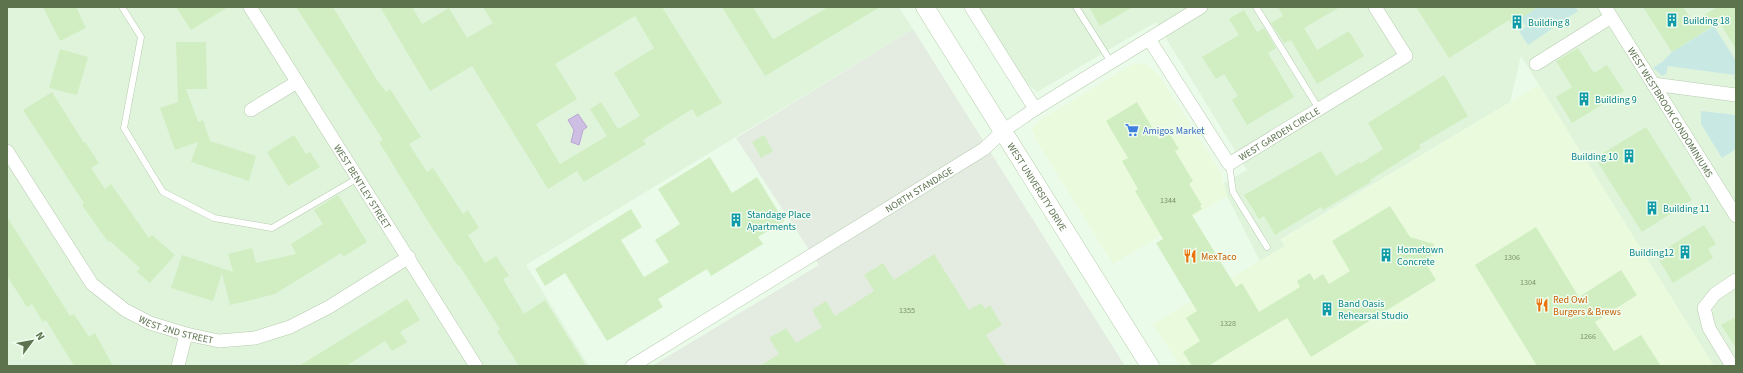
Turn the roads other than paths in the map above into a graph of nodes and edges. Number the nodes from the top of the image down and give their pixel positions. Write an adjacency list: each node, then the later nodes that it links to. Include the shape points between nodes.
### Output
1 (122, 7): 22 (lane, via 141,37 124,128 163,192 214,218 272,228)
2 (250, 7): 13 (street, WEST BENTLEY STREET)
3 (925, 7): 19 (main road, WEST UNIVERSITY DRIVE)
4 (971, 7): 16 (street)
5 (1076, 7): 11 (lane)
6 (1256, 7): 17 (lane)
7 (1375, 7): 17 (street, WEST GARDEN CIRCLE, via 1406,56)
8 (1194, 9): 10 (street, NORTH STANDAGE)
9 (1608, 12): 12 (street); 14 (street, WEST WESTBROOK CONDOMINIUMS)
10 (1149, 39): 11 (street, NORTH STANDAGE); 21 (street, WEST GARDEN CIRCLE)
11 (1111, 62): 16 (street, NORTH STANDAGE)
12 (1536, 64)
13 (297, 82): 18 (street); 22 (street, WEST BENTLEY STREET)
14 (1653, 84): 15 (street); 23 (street, WEST WESTBROOK CONDOMINIUMS)
15 (1736, 95)
16 (1035, 109): 19 (street, NORTH STANDAGE)
17 (1319, 109): 21 (street, WEST GARDEN CIRCLE)
18 (251, 110)
19 (1003, 131): 30 (street, NORTH STANDAGE, via 984,149); 31 (main road, WEST UNIVERSITY DRIVE)
20 (7, 151): 27 (street, WEST 2ND STREET, via 92,284 125,310 150,323)
21 (1229, 164): 24 (lane, via 1233,192)
22 (358, 178): 25 (street, WEST BENTLEY STREET)
23 (1736, 216)
24 (1267, 247)
25 (409, 257): 27 (street, WEST 2ND STREET, via 329,308 290,327 248,339 219,340); 29 (street, WEST BENTLEY STREET)
26 (1736, 280): 32 (street, via 1715,294 1704,308 1709,328)
27 (186, 334): 28 (street)
28 (178, 366)
29 (476, 366)
30 (632, 366)
31 (1150, 366)
32 (1732, 366)

